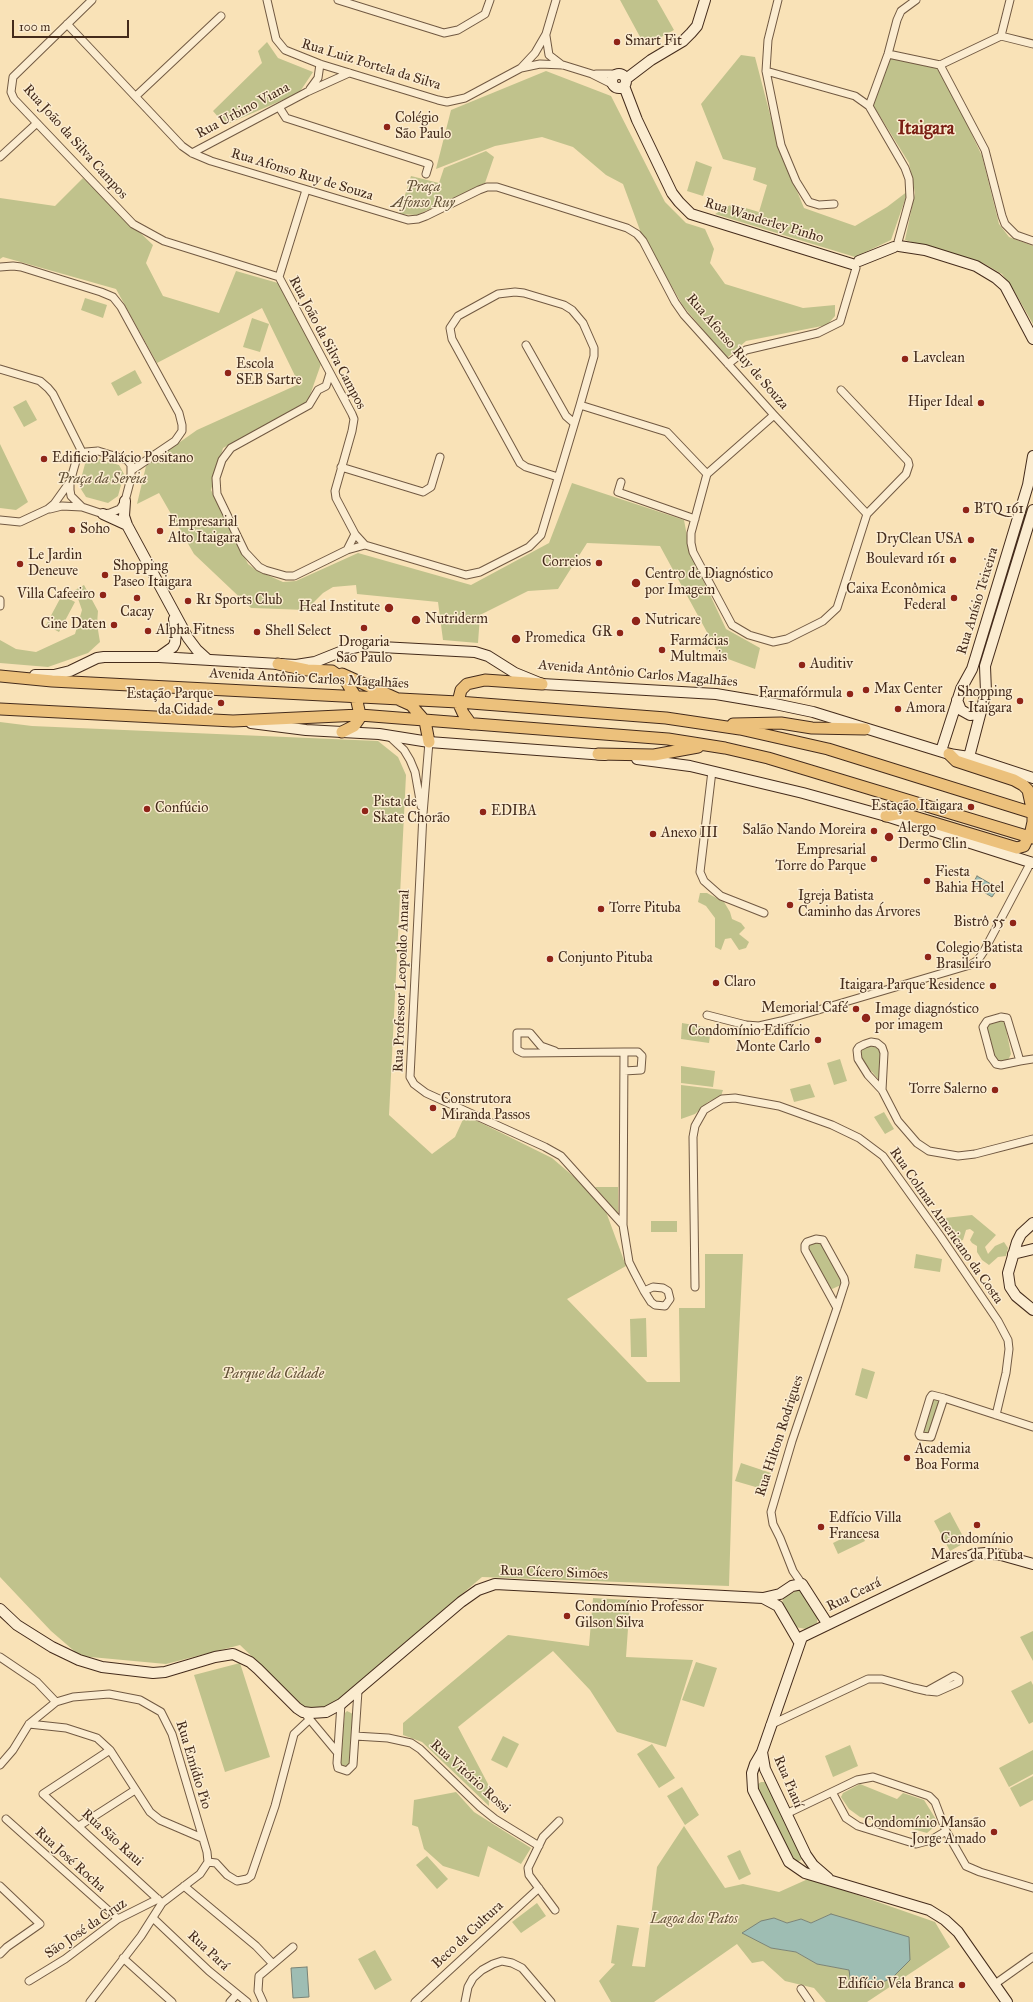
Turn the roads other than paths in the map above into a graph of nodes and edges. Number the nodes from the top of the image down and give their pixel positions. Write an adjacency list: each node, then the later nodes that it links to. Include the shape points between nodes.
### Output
1 (92, 0): 11 (street, Rua João da Silva Campos)
2 (267, 0): 16 (street, Rua Luiz Portela da Silva, via 280,46 292,55)
3 (338, 0): 4 (street, via 444,33 458,30 485,14)
4 (490, 0)
5 (556, 0): 12 (street)
6 (705, 0): 23 (street, via 697,26 692,33)
7 (778, 0): 20 (street, via 768,40)
8 (916, 0): 15 (street, via 901,11)
9 (1010, 0): 13 (street)
10 (221, 16): 26 (street)
11 (67, 24): 26 (street, Rua Afonso Ruy de Souza); 30 (street, Rua João da Silva Campos, via 13,77 11,92 14,99)
12 (546, 34): 17 (street, via 549,54); 19 (street, via 535,53)
13 (1001, 36): 14 (street); 18 (street)
14 (1033, 44)
15 (888, 54): 18 (street); 27 (street)
16 (320, 64): 21 (street, Rua Luiz Portela da Silva); 25 (street, Rua Urbino Viana, via 318,78)
17 (563, 65): 19 (street, Rua Luiz Portela da Silva, via 540,64); 22 (street, Rua Luiz Portela da Silva)
18 (940, 65): 36 (street, via 985,150 1005,224 1016,235)
19 (521, 68): 21 (street, Rua Luiz Portela da Silva, via 465,98 447,102)
20 (766, 71): 27 (street, via 855,96); 35 (street, via 781,144 796,182 809,202 818,205)
21 (349, 73): 25 (street, Rua Urbino Viana)
22 (592, 74): 23 (street, Rua Luiz Portela da Silva); 24 (street, Rua Luiz Portela da Silva)
23 (621, 78): 24 (street, via 612,78); 29 (street, Rua Wanderley Pinho)
24 (613, 85): 29 (street, Rua Wanderley Pinho)
25 (307, 92): 28 (street, Rua Urbino Viana)
26 (136, 96): 31 (street, Rua Afonso Ruy de Souza, via 182,146)
27 (869, 106): 37 (street, via 909,179 910,198)
28 (279, 107): 31 (street, Rua Urbino Viana); 33 (street, via 286,118 429,164)
29 (637, 120): 38 (street, Rua Wanderley Pinho, via 672,192 691,214)
30 (37, 123): 32 (street); 40 (street, Rua João da Silva Campos, via 122,212 146,232 164,241)
31 (192, 153): 34 (street, Rua Afonso Ruy de Souza)
32 (0, 157)
33 (426, 174)
34 (306, 190): 40 (street); 43 (street, Rua Afonso Ruy de Souza, via 408,220 426,216 487,187 497,187 627,228 643,241 684,315)
35 (834, 204)
36 (1033, 242)
37 (897, 244): 38 (street); 41 (street, via 976,266 996,278 1005,286)
38 (855, 264): 43 (street, via 840,322 818,333 746,350)
39 (0, 267): 56 (street, via 18,266 102,292 113,297 121,307 179,413 182,425 182,431 175,441)
40 (279, 278): 45 (street, Rua João da Silva Campos)
41 (1033, 339)
42 (526, 345): 51 (street, via 566,416)
43 (728, 364): 50 (street, Rua Afonso Ruy de Souza)
44 (0, 369): 52 (street, via 40,381 48,388)
45 (330, 373): 46 (street); 47 (street, Rua João da Silva Campos)
46 (326, 386): 47 (street); 72 (street, via 318,390 309,405 231,448 222,460 216,478 217,494 245,552 258,567 294,576)
47 (338, 388): 55 (street, Rua João da Silva Campos, via 354,419)
48 (840, 390): 66 (street, via 909,465 906,474)
49 (580, 405): 51 (street); 57 (street, via 667,432); 58 (street, via 594,348 583,323 572,310 528,294 506,292 465,311 452,322 452,339 516,457 526,467)
50 (774, 415): 57 (street); 66 (street, Rua Afonso Ruy de Souza)
51 (574, 423): 58 (street)
52 (82, 454): 56 (street, via 98,451 126,460); 59 (street, via 76,461)
53 (440, 457): 55 (street, via 431,487 423,492)
54 (1033, 461): 84 (street, Rua Anísio Teixeira, via 976,656)
55 (341, 467): 70 (street, Rua João da Silva Campos, via 336,484 336,498)
56 (132, 470): 61 (street)
57 (707, 474): 68 (street)
58 (558, 477): 71 (street, via 541,535 536,542 473,575 460,574)
59 (70, 482): 62 (street, via 72,496); 63 (street)
60 (621, 482): 68 (street, via 618,492)
61 (125, 501): 65 (street, via 120,509); 69 (street, via 124,516)
62 (82, 507): 63 (street, via 62,506); 65 (street)
63 (48, 509): 67 (street, via 20,522)
64 (1033, 510): 87 (street, Rua Anísio Teixeira, via 985,666 986,692)
65 (103, 514): 69 (street)
66 (867, 514): 68 (street, via 837,608 823,621 788,639 773,642 740,631 727,618 693,552 691,533)
67 (0, 520)
68 (695, 520)
69 (127, 525): 75 (street)
70 (355, 534): 71 (street, Rua João da Silva Campos); 72 (street)
71 (365, 545): 72 (street)
72 (347, 550)
73 (0, 600): 74 (street)
74 (0, 606)
75 (173, 613): 76 (street, via 175,643); 77 (street, via 193,646)
76 (159, 657): 77 (street, Avenida Antônio Carlos Magalhães); 80 (street, Avenida Antônio Carlos Magalhães, via 104,657 70,672 54,675)
77 (208, 660): 78 (street, Avenida Antônio Carlos Magalhães)
78 (278, 664): 79 (main road, via 300,669); 81 (street, Avenida Antônio Carlos Magalhães, via 307,664 362,646 475,652)
79 (332, 671): 82 (main road, via 345,680); 83 (main road)
80 (2, 676): 82 (main road, Avenida Antônio Carlos Magalhães, via 52,681)
81 (542, 684): 85 (main road, via 477,680 463,686); 93 (street, Avenida Antônio Carlos Magalhães, via 740,697 813,712)
82 (356, 697): 83 (main road, Avenida Antônio Carlos Magalhães); 88 (main road)
83 (395, 699): 85 (main road, Avenida Antônio Carlos Magalhães); 90 (main road, via 411,705)
84 (957, 700): 87 (street, via 961,710 970,715); 98 (street, Rua Anísio Teixeira)
85 (458, 702): 91 (main road, via 462,713); 92 (main road, Avenida Antônio Carlos Magalhães, via 617,713)
86 (0, 709): 89 (main road)
87 (982, 709): 100 (street, Rua Anísio Teixeira)
88 (360, 715): 89 (main road); 90 (main road); 94 (main road, via 354,726)
89 (233, 721): 94 (street)
90 (425, 721): 91 (main road); 96 (main road)
91 (471, 724): 97 (main road, via 631,735)
92 (709, 724): 93 (main road, via 781,723 812,728); 103 (main road, Avenida Antônio Carlos Magalhães, via 828,748)
93 (865, 729): 98 (street, Avenida Antônio Carlos Magalhães)
94 (342, 732): 95 (street)
95 (389, 736): 96 (street); 104 (street, Rua Professor Leopoldo Amaral, via 404,750 410,760)
96 (429, 742): 99 (street); 104 (street, Rua Professor Leopoldo Amaral)
97 (725, 748): 99 (main road, via 694,747 654,755); 106 (main road, via 768,758)
98 (945, 753): 100 (street, Avenida Antônio Carlos Magalhães); 103 (main road, via 956,761 1023,785 1030,796)
99 (598, 754): 101 (street)
100 (969, 757): 102 (street, Avenida Antônio Carlos Magalhães)
101 (712, 771): 105 (street); 108 (street, via 700,872 704,881 721,896)
102 (1033, 778)
103 (1033, 813): 106 (main road)
104 (423, 814): 118 (street, Rua Professor Leopoldo Amaral, via 410,1077 414,1084 426,1093 557,1154)
105 (886, 816): 106 (main road, via 901,813 1017,848 1024,846); 107 (street)
106 (1031, 838)
107 (1032, 862): 109 (street, via 984,951 978,960 970,965 759,1026)
108 (764, 913)
109 (707, 1015)
110 (555, 1051): 110 (street, via 541,1046 530,1033 517,1033 516,1047 520,1052); 111 (street)
111 (624, 1052): 114 (street); 114 (street, via 638,1052 642,1056 641,1070)
112 (1033, 1059): 113 (street)
113 (1020, 1061): 113 (street, via 1007,1018 987,1021 983,1027 991,1057 996,1064)
114 (624, 1071): 118 (street)
115 (882, 1090): 115 (street, via 884,1053 877,1043 871,1042 859,1047 857,1054 868,1075); 116 (street, via 898,1121 917,1143 928,1151 958,1156)
116 (1033, 1140)
117 (1033, 1222): 120 (street, via 1021,1234)
118 (623, 1225): 122 (street, via 629,1262)
119 (1033, 1249): 120 (street)
120 (1013, 1254): 124 (street, via 1008,1273 1010,1287 1016,1296)
121 (695, 1287): 126 (street, Rua Colmar Americano da Costa, via 693,1137 694,1126 704,1110 722,1099 735,1098 779,1106 832,1125 859,1138 882,1156 998,1321 1008,1340 1009,1349)
122 (644, 1291)
123 (837, 1308): 123 (street, Rua Hilton Rodrigues, via 844,1278 823,1240 816,1239 805,1244 805,1250); 129 (street, Rua Hilton Rodrigues, via 771,1512 773,1524)
124 (1033, 1310)
125 (944, 1398): 125 (street, via 931,1396 920,1436 932,1437); 126 (street)
126 (996, 1415): 127 (street)
127 (1033, 1427)
128 (1033, 1564): 134 (street, Rua Ceará, via 1001,1555 974,1554)
129 (797, 1585): 130 (street, Rua Cícero Simões); 134 (street, Rua Hilton Rodrigues)
130 (780, 1594): 131 (street, Rua Cícero Simões); 132 (street)
131 (763, 1598): 132 (street, Rua Cícero Simões); 137 (street, Rua Cícero Simões, via 506,1584 486,1586 461,1602)
132 (778, 1606): 135 (street)
133 (0, 1609): 141 (street, via 17,1625 52,1647 79,1660 102,1667 165,1672 233,1654 250,1662)
134 (827, 1624): 135 (street, Rua Ceará, via 802,1637)
135 (799, 1642): 143 (street)
136 (0, 1657): 139 (street, via 38,1682)
137 (358, 1690): 140 (street, Rua Cícero Simões); 144 (street)
138 (927, 1691): 143 (street, via 882,1679 868,1679)
139 (56, 1702): 142 (street); 158 (street, Rua Emídio Pio, via 85,1695 109,1694 140,1700 161,1712 172,1734)
140 (341, 1704): 141 (street, via 326,1712); 146 (street)
141 (306, 1716): 146 (street); 161 (street, via 294,1734 275,1806 251,1876 237,1881 227,1876 216,1863)
142 (29, 1724): 145 (street, via 66,1728 87,1734 97,1738); 148 (street)
143 (770, 1726): 147 (street)
144 (355, 1736): 146 (street, via 353,1765 350,1769 342,1771 338,1768); 159 (street, Rua Vitório Rossi, via 388,1738 411,1743 480,1807)
145 (110, 1750): 151 (street); 156 (street, Rua São Raui, via 44,1794)
146 (337, 1752)
147 (762, 1752): 149 (street, Rua Piauí, via 763,1764); 150 (street, Rua Piauí, via 755,1764)
148 (0, 1765)
149 (769, 1778): 150 (street, via 759,1777); 153 (street, Rua Piauí)
150 (752, 1784): 162 (street, Rua Piauí, via 785,1857)
151 (135, 1790): 156 (street); 158 (street, via 150,1812 160,1820)
152 (832, 1792): 153 (street); 157 (street, via 846,1818 858,1826 916,1844 931,1840); 157 (street, via 857,1780 873,1777 929,1796 935,1802)
153 (786, 1814): 160 (street, Rua Piauí)
154 (6, 1820): 171 (street, Rua José Rocha)
155 (559, 1821): 159 (street, via 543,1837)
156 (79, 1826): 168 (street, Rua São Raui)
157 (946, 1831): 167 (street, via 966,1866)
158 (202, 1838): 161 (street, Rua Emídio Pio)
159 (539, 1846): 166 (street, via 528,1868 529,1876)
160 (806, 1855): 162 (street, via 800,1864); 163 (street, Rua Piauí, via 813,1865)
161 (208, 1862): 165 (street, via 200,1874)
162 (792, 1864): 163 (street, Rua Piauí, via 805,1873)
163 (832, 1880): 178 (street, Rua Piauí, via 929,1910 945,1920 958,1932)
164 (0, 1886): 173 (street, via 40,1924)
165 (184, 1886): 168 (street); 176 (street, via 256,1946)
166 (539, 1888): 169 (street); 186 (street, Beco da Cultura)
167 (1033, 1888)
168 (160, 1901): 170 (street); 171 (street, São José da Cruz)
169 (555, 1910)
170 (154, 1918): 175 (street); 180 (street, Rua Pará, via 209,1972)
171 (118, 1919): 177 (street, São José da Cruz, via 65,1959)
172 (293, 1947): 176 (street)
173 (0, 1954)
174 (1033, 1957): 178 (street)
175 (123, 1958): 181 (street); 182 (street)
176 (273, 1964): 185 (street, via 262,1972 258,1980 258,1990)
177 (29, 1981)
178 (995, 1984): 190 (street, Rua Piauí)
179 (801, 1989): 189 (street)
180 (237, 1994): 183 (street); 184 (street, Rua Pará)
181 (90, 2002)
182 (172, 2002)
183 (230, 2002)
184 (247, 2002)
185 (263, 2002)
186 (415, 2002)
187 (465, 2002): 188 (street, via 468,1987 474,1978 482,1970 502,1962 522,1968)
188 (551, 2002)
189 (810, 2002)
190 (1007, 2002)

